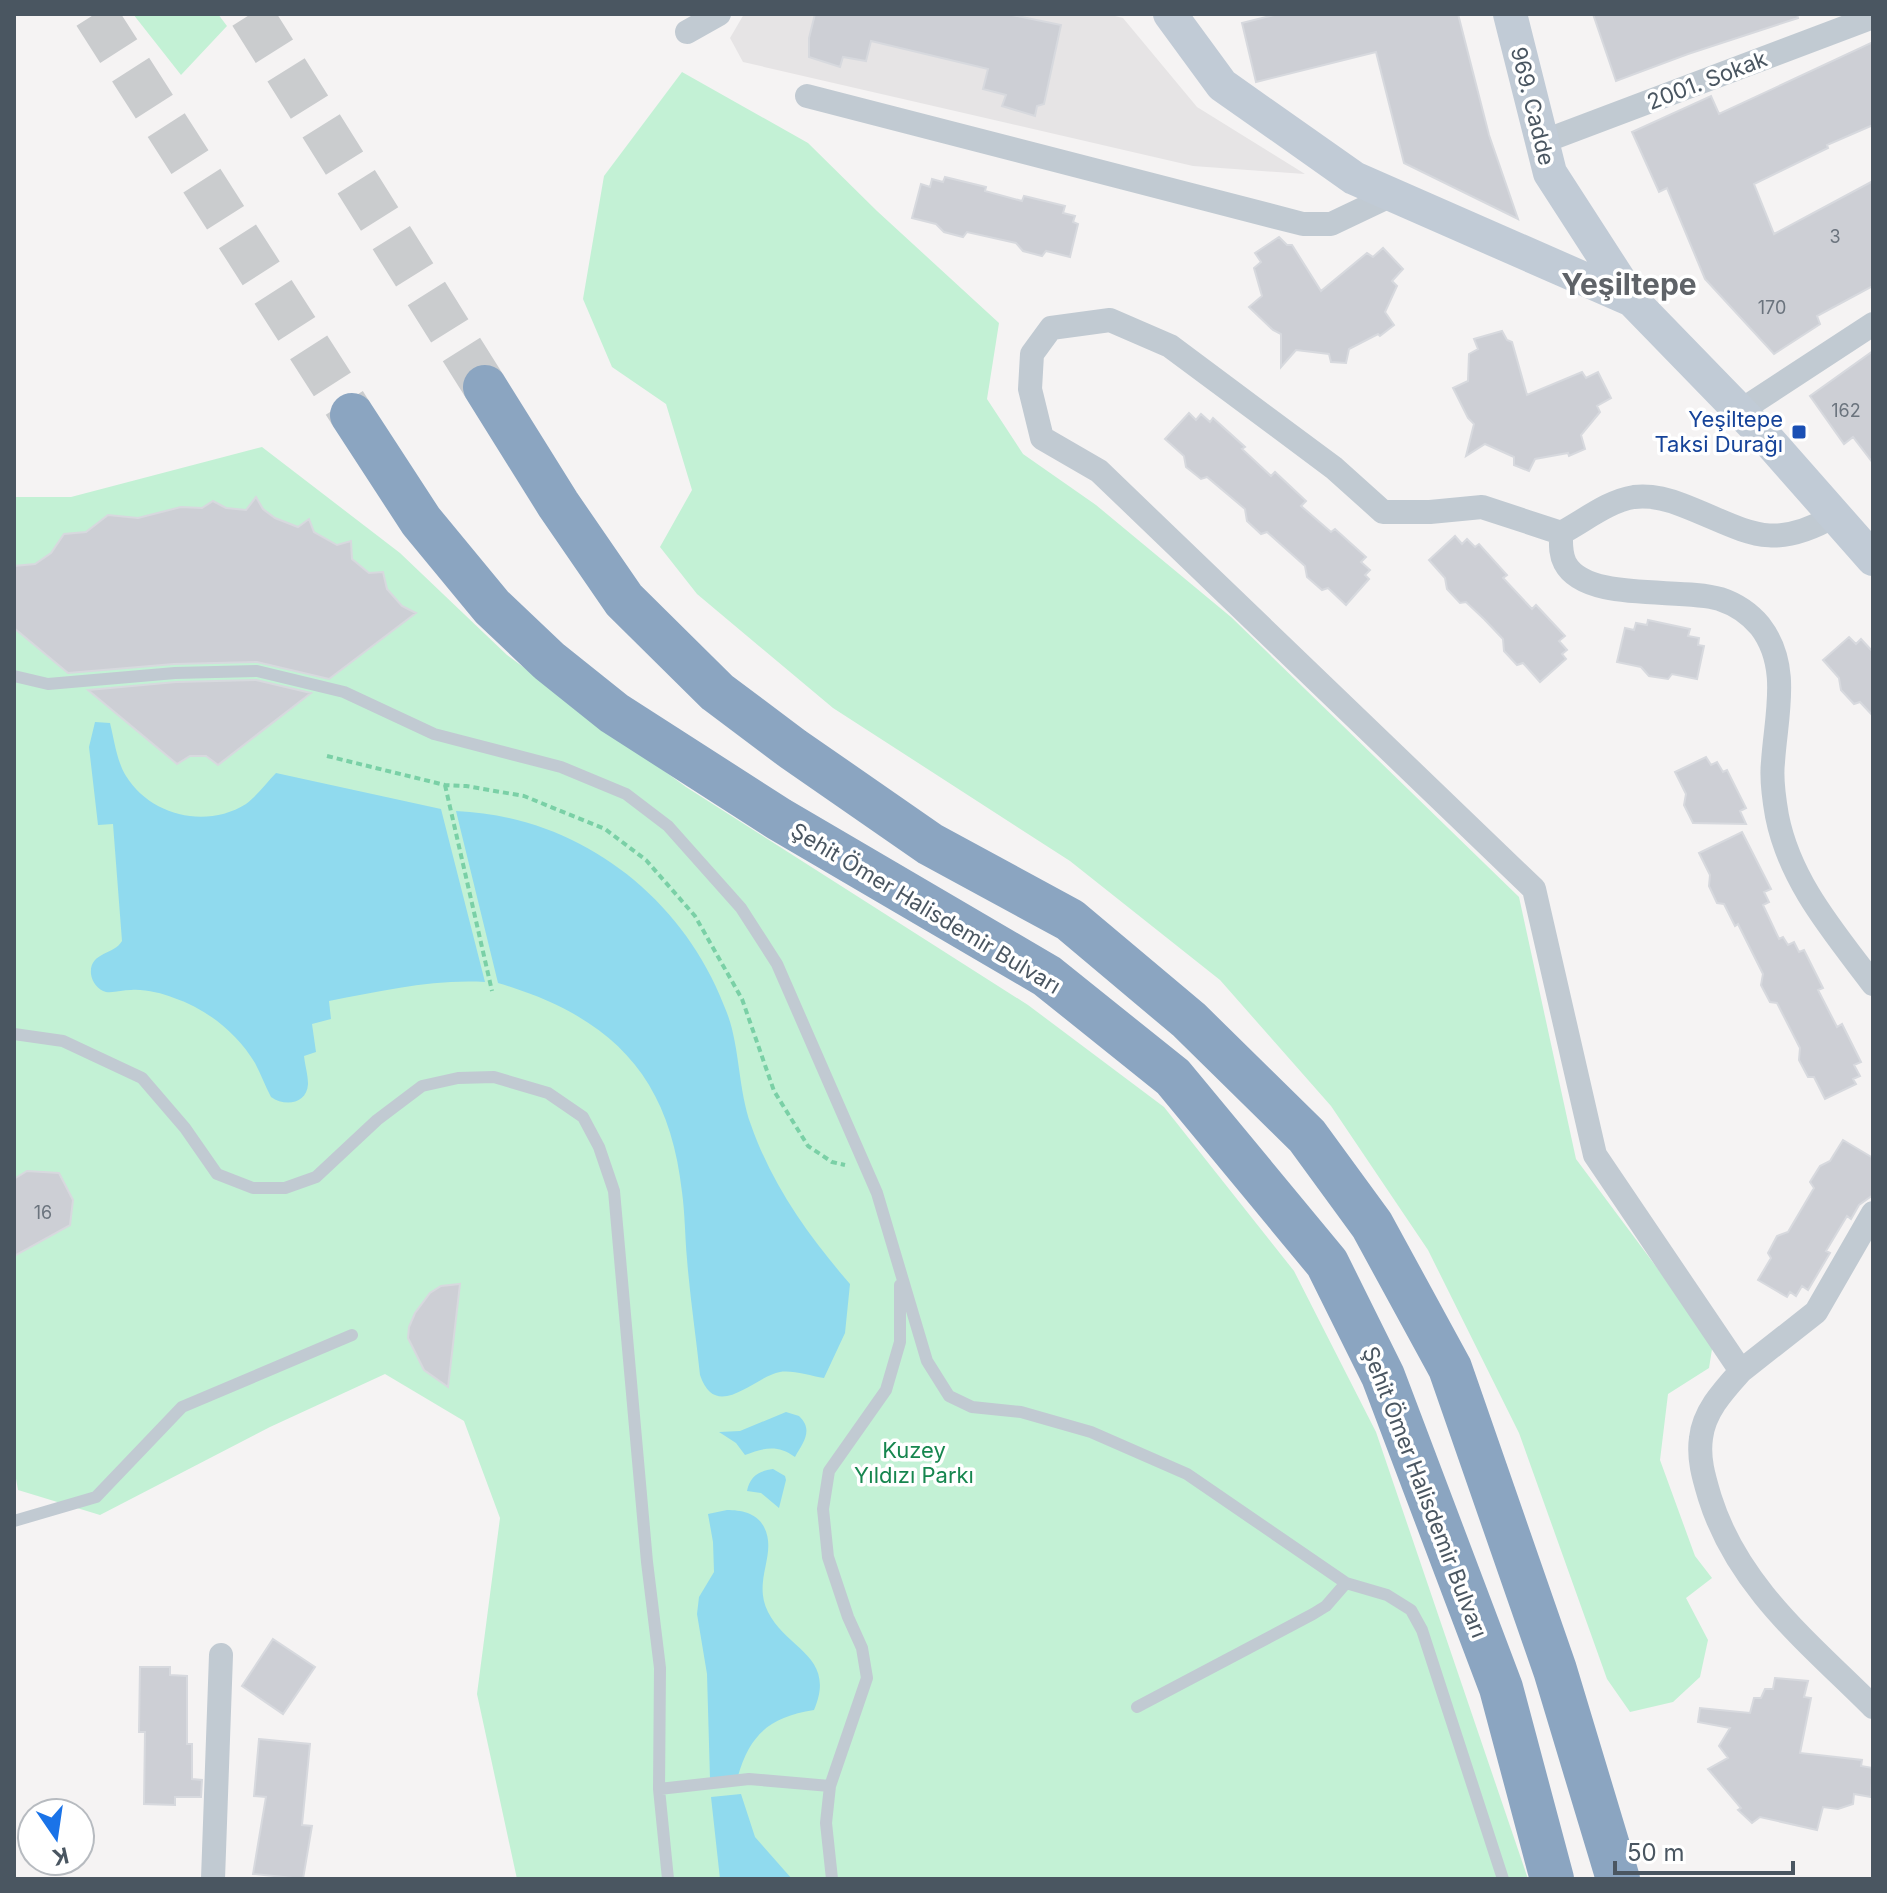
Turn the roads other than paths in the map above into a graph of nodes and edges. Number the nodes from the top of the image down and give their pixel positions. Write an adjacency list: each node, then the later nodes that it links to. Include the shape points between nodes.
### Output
1 (719, 14): 5 (street)
2 (1510, 14): 7 (street, 969. Cadde)
3 (1165, 16): 8 (street, via 1222,85 1354,178)
4 (1873, 17): 7 (street, 2001. Sokak)
5 (687, 32)
6 (807, 96): 8 (street, via 1303,224 1331,224)
7 (1542, 142): 9 (street, 969. Cadde, via 1550,173)
8 (1392, 195): 9 (street)
9 (1632, 300): 12 (street, 969. Cadde)
10 (1873, 324): 12 (street)
11 (485, 387): 36 (highway, via 624,600 717,692 930,844 1070,920 1189,1020 1307,1136 1372,1225 1450,1368 1555,1670)
12 (1740, 411): 14 (street, 969. Cadde)
13 (352, 415): 35 (highway, Şehit Ömer Halisdemir Bulvarı, via 421,521 492,607 549,661 614,713 779,819 1047,976 1173,1077 1327,1263 1383,1376 1501,1688)
14 (1834, 516): 15 (street, via 1792,535 1756,535 1650,496 1616,502); 16 (street, 969. Cadde)
15 (1561, 533): 18 (street, via 1565,564 1585,583 1721,599 1741,609 1766,635 1779,669 1772,765 1783,841 1804,889); 23 (street, via 1482,507 1383,512 1334,468 1170,346 1110,320 1051,328 1032,354 1030,389 1042,438 1099,471 1534,889 1595,1155)
16 (1873, 559)
17 (14, 676): 21 (lane, via 48,684 257,671 344,692 434,734 561,767 626,794 668,826 741,908 777,964 877,1193)
18 (1873, 984)
19 (14, 1034): 30 (lane, via 63,1041 142,1078 217,1174 253,1188 285,1188 316,1177 422,1086 458,1078 494,1077 548,1093 583,1117 614,1191 660,1668)
20 (1873, 1213): 23 (street, via 1816,1312)
21 (900, 1269): 25 (lane, via 927,1361 949,1396 972,1407 1021,1412 1091,1432 1187,1474); 29 (lane, via 900,1342 886,1390 829,1471 823,1509 828,1557 862,1648 867,1678)
22 (352, 1335): 24 (lane, via 182,1407 96,1497)
23 (1741, 1371): 28 (street, via 1708,1415 1701,1436 1700,1463 1717,1520 1759,1591)
24 (14, 1521)
25 (1346, 1583): 27 (lane, via 1313,1614); 34 (lane, via 1387,1595 1411,1610 1422,1630)
26 (221, 1655): 31 (street)
27 (1137, 1707)
28 (1873, 1707)
29 (830, 1786): 30 (lane, via 749,1779); 33 (lane, via 826,1823)
30 (659, 1789): 32 (lane)
31 (213, 1879)
32 (668, 1879)
33 (832, 1879)
34 (1503, 1879)
35 (1552, 1879)
36 (1618, 1879)

